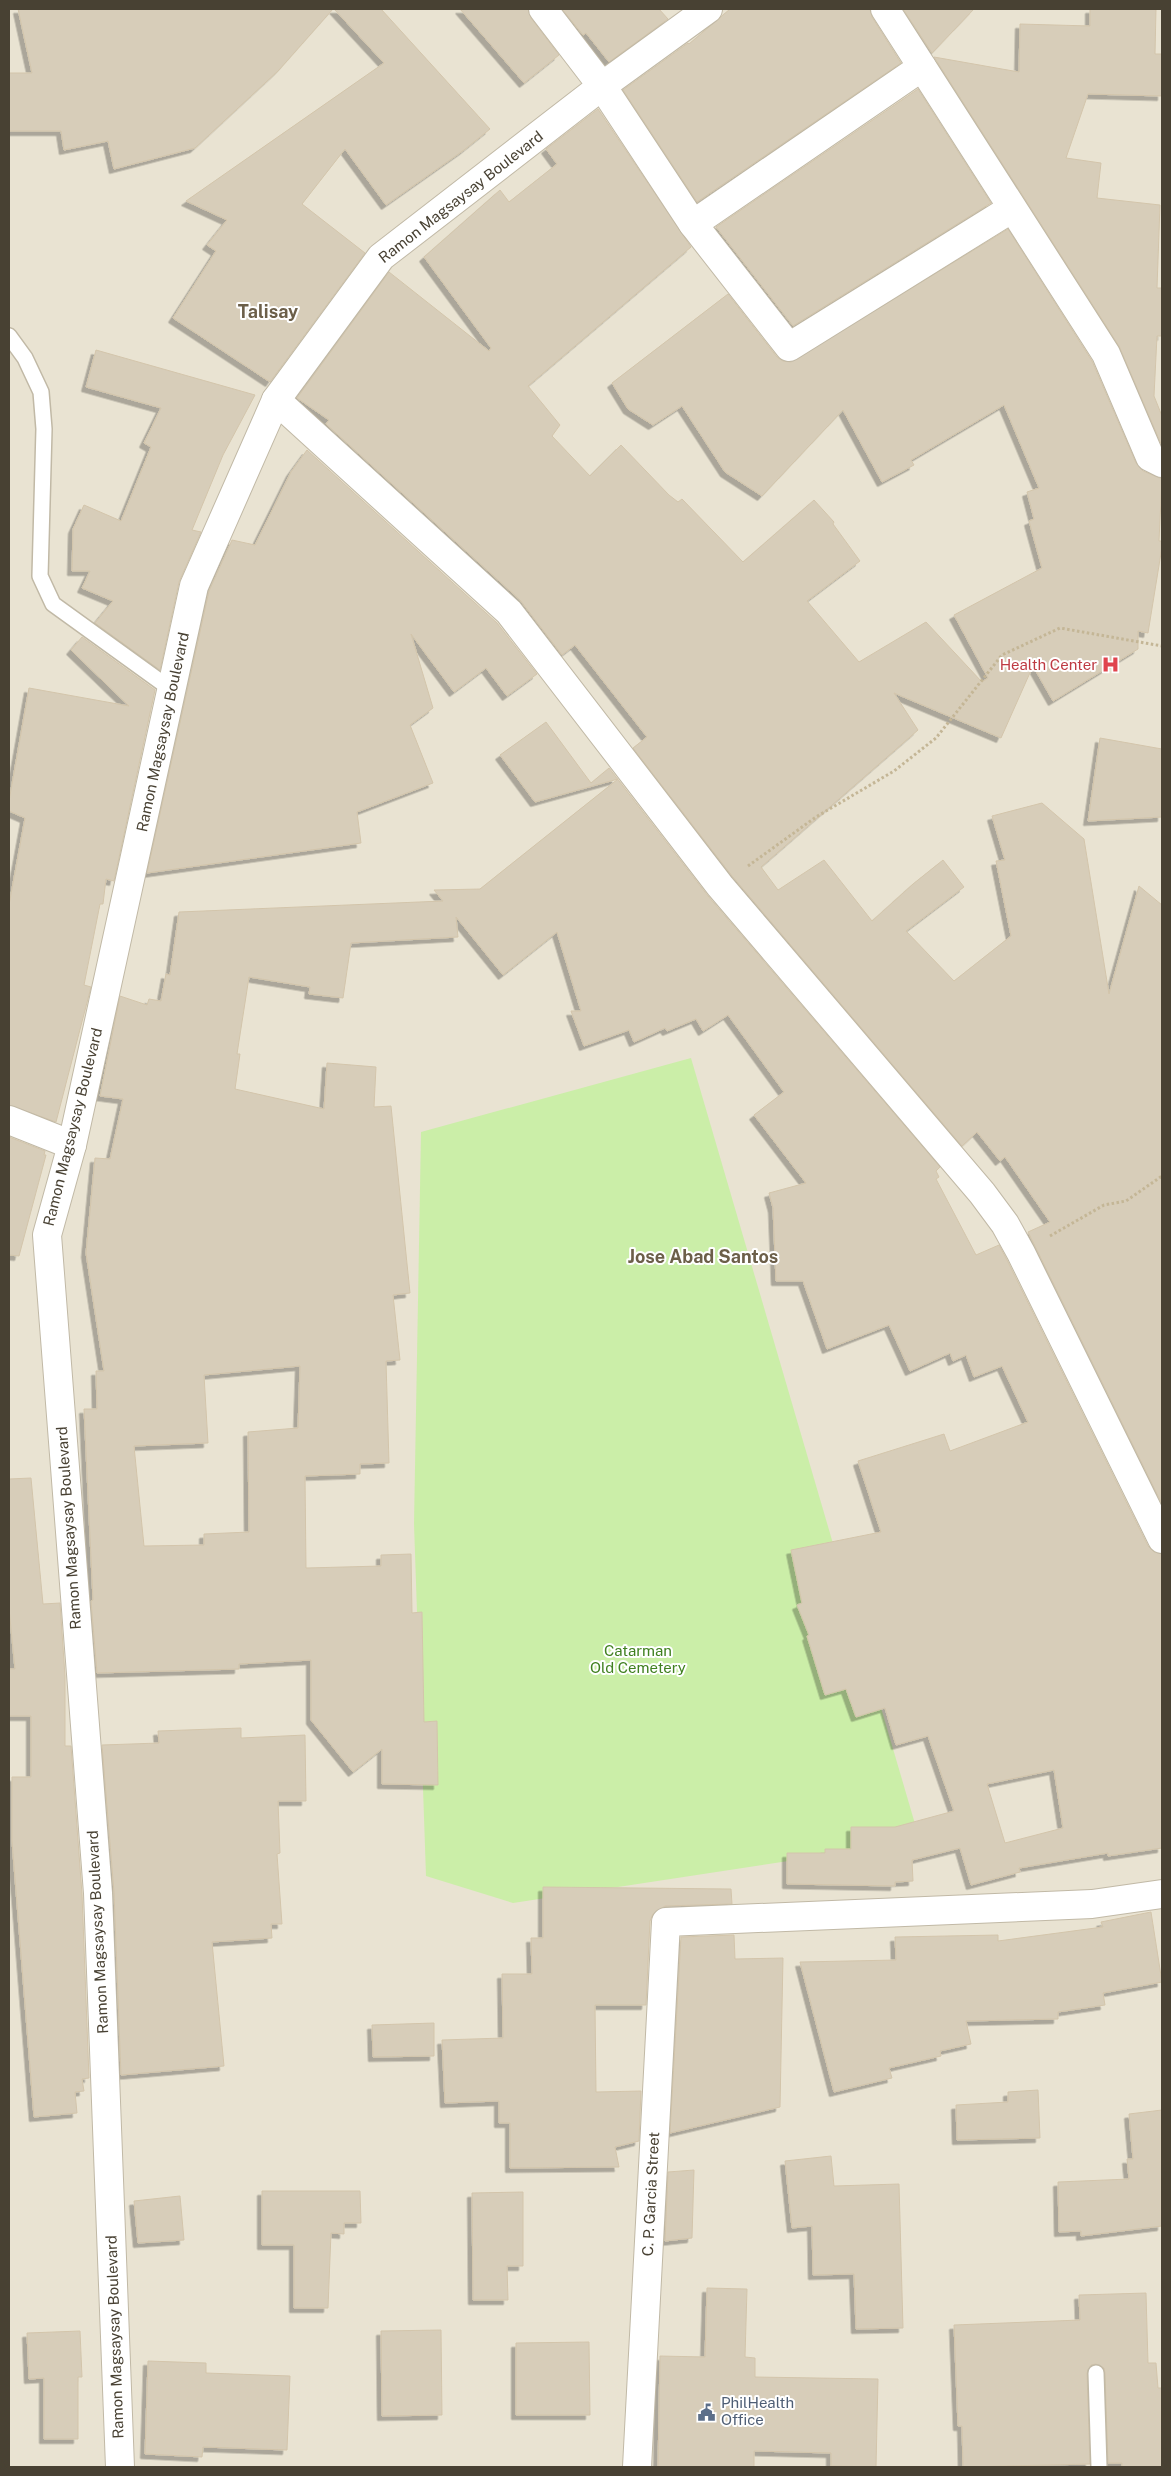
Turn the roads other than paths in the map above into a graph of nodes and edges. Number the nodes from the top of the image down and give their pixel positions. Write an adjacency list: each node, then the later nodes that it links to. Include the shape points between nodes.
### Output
1 (543, 9): 5 (street)
2 (708, 9): 5 (street, Ramon Magsaysay Boulevard)
3 (885, 9): 4 (street)
4 (922, 67): 6 (street); 7 (street)
5 (602, 86): 7 (street); 9 (street, Ramon Magsaysay Boulevard, via 381,257)
6 (1011, 209): 7 (street, via 789,346); 10 (street, via 1106,354 1150,457)
7 (693, 224)
8 (9, 336): 11 (lane, via 26,358 41,392 44,429 40,576 53,604)
9 (276, 400): 11 (street, Ramon Magsaysay Boulevard, via 194,586); 14 (street, via 509,612 720,886 982,1194 1005,1224 1021,1253)
10 (1162, 463)
11 (172, 690): 13 (street, Ramon Magsaysay Boulevard)
12 (9, 1120): 13 (street)
13 (72, 1145): 17 (street, Ramon Magsaysay Boulevard, via 47,1235 98,1893)
14 (1162, 1539)
15 (1162, 1894): 18 (street, C. P. Garcia Street, via 1092,1904 666,1922)
16 (1096, 2373): 19 (lane)
17 (120, 2467)
18 (637, 2467)
19 (1099, 2467)

